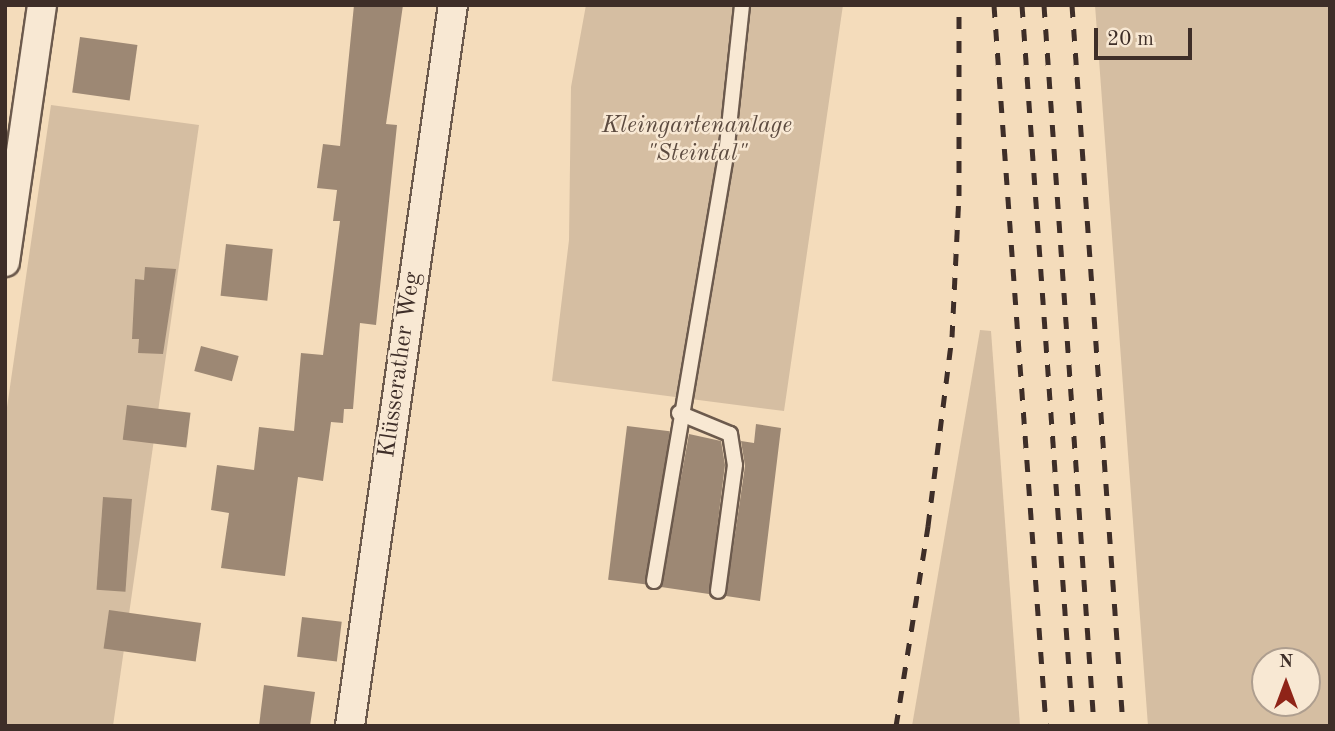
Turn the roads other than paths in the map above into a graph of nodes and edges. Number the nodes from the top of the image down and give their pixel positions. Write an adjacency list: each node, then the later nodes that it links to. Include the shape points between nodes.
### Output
1 (42, 5): 4 (street)
2 (453, 5): 8 (street, Klüsserather Weg)
3 (741, 5): 5 (lane, via 726,155)
4 (5, 262)
5 (680, 413): 6 (lane); 7 (lane, via 730,434 736,465)
6 (654, 581)
7 (718, 591)
8 (350, 726)

